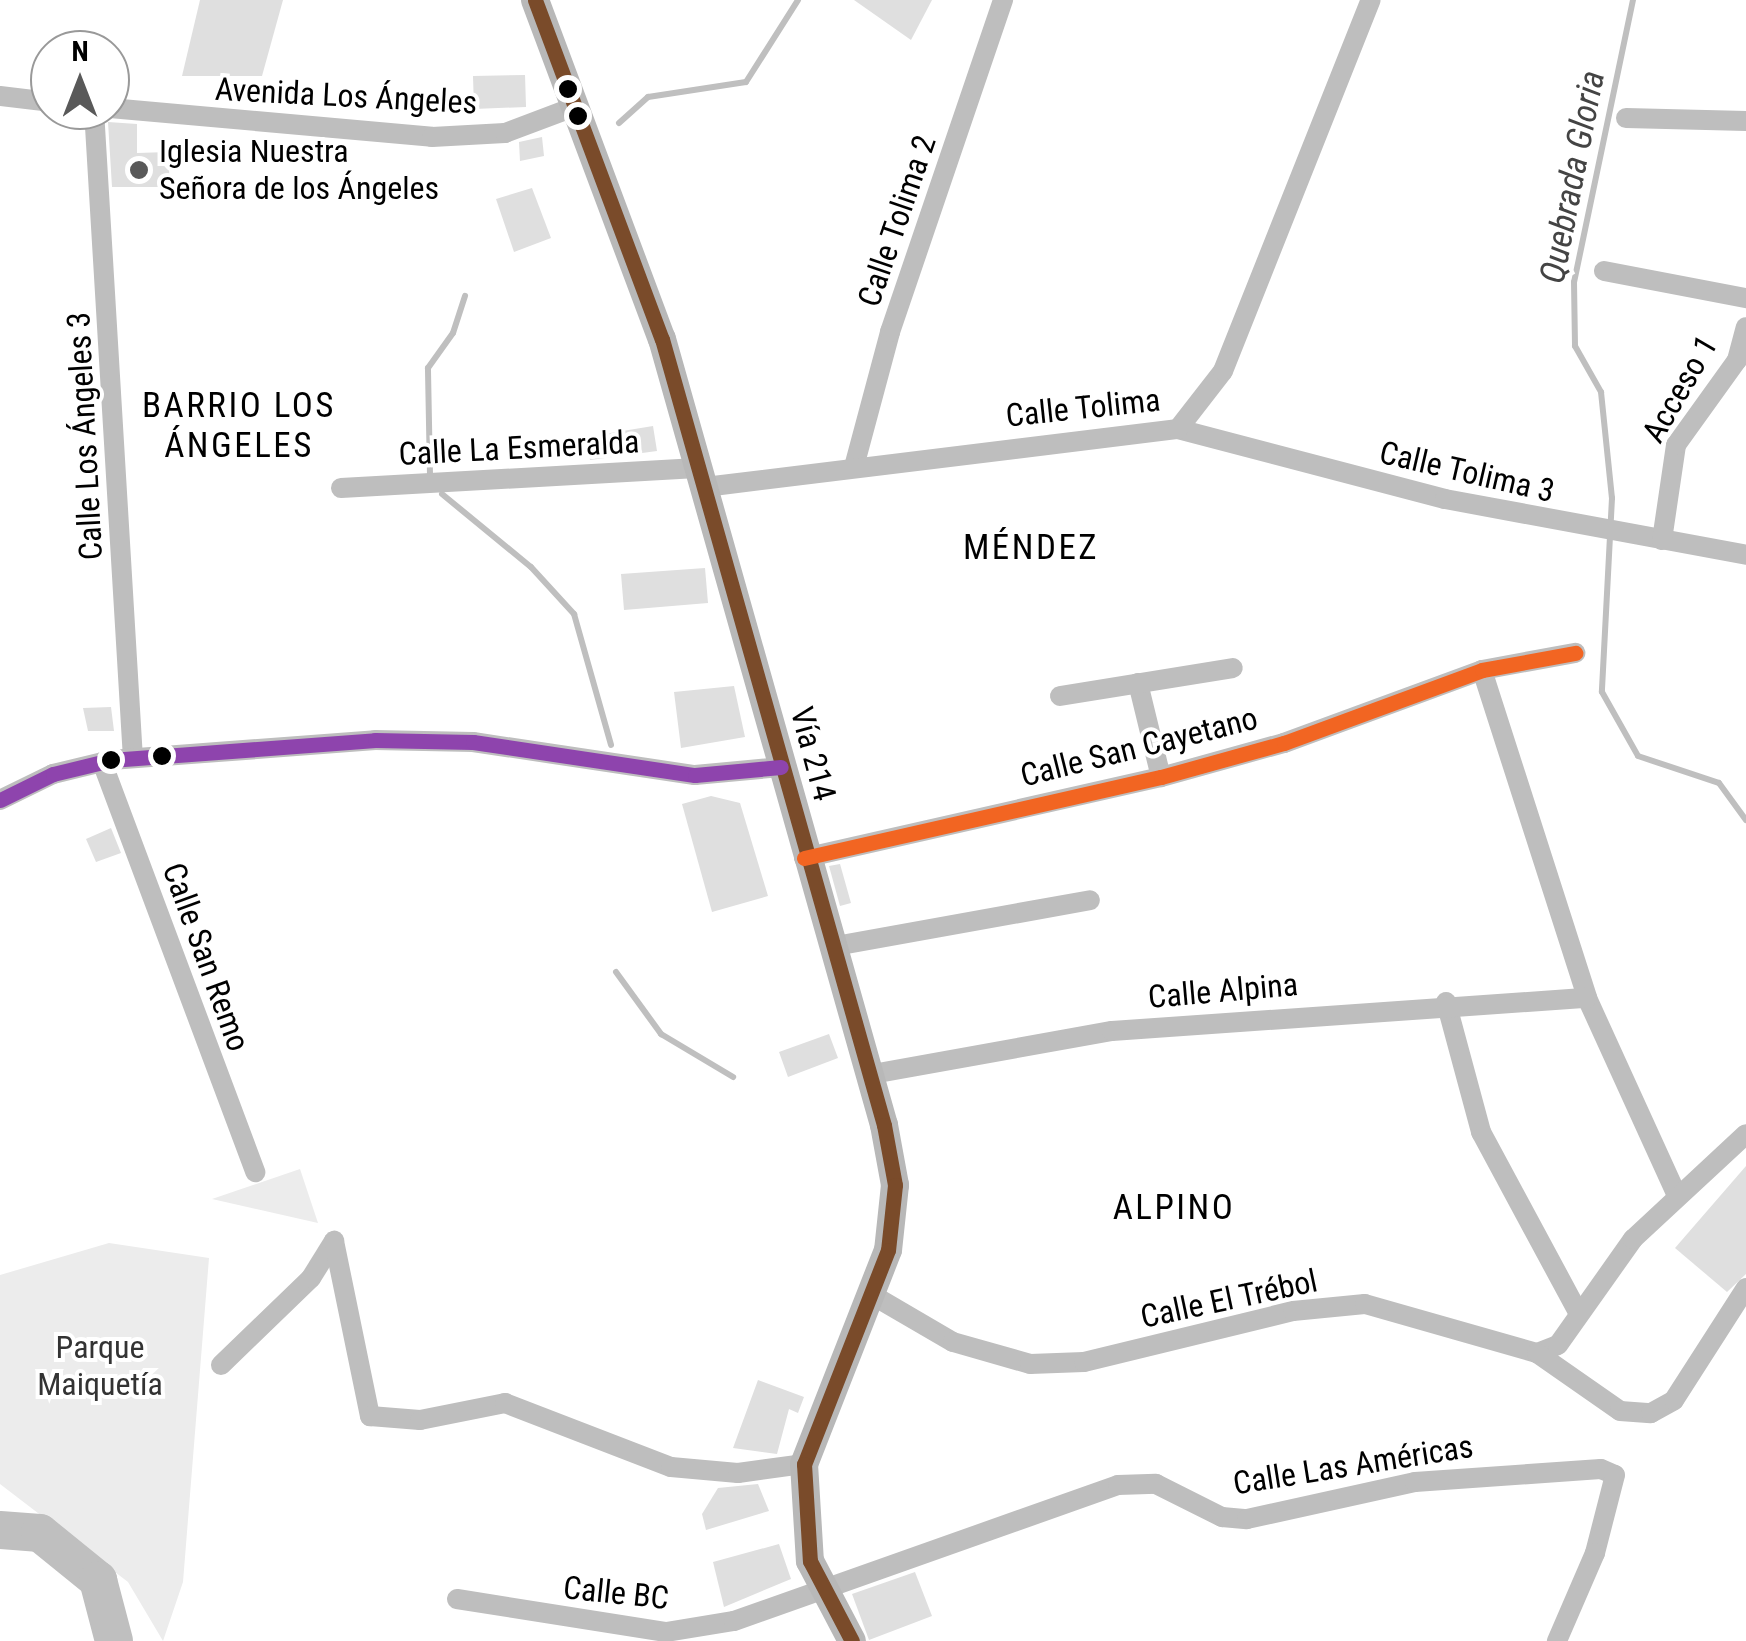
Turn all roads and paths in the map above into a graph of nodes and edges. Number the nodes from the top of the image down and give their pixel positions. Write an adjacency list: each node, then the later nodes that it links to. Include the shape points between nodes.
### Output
1 (535, 0): 6 (main road, Vía 214)
2 (1003, 0): 15 (street, Calle Tolima 2, via 890,332)
3 (1372, 0): 14 (street, Calle Tolima, via 1223,371)
4 (0, 96): 5 (street)
5 (30, 100)
6 (574, 107): 7 (street, Avenida Los Ángeles, via 505,133 432,137); 16 (main road, Vía 214)
7 (130, 110)
8 (1626, 118): 9 (street)
9 (1746, 121)
10 (95, 130): 25 (street, Calle Los Ángeles 3)
11 (1604, 272): 12 (street)
12 (1746, 298)
13 (1746, 327): 18 (street, Acceso 1, via 1737,360 1676,446)
14 (1178, 429): 15 (street, Calle Tolima); 18 (street, Calle Tolima 3, via 1578,527)
15 (854, 463): 16 (street, Calle Tolima)
16 (703, 477): 17 (street, Calle La Esmeralda); 27 (main road, Vía 214)
17 (341, 488)
18 (1662, 540): 19 (street, Calle Tolima 3)
19 (1746, 555)
20 (1576, 653): 22 (street, Calle San Cayetano)
21 (1233, 668): 23 (street)
22 (1482, 670): 28 (street, Calle San Cayetano, via 1284,743); 33 (street)
23 (1138, 683): 24 (street); 28 (street)
24 (1060, 696)
25 (133, 758): 26 (street); 27 (street, via 375,740 473,742 695,775)
26 (102, 762): 29 (street, via 53,774); 37 (street, Calle San Remo)
27 (781, 766): 30 (main road, Vía 214)
28 (1161, 777): 30 (street, Calle San Cayetano)
29 (0, 800)
30 (804, 858): 32 (main road, Vía 214)
31 (1090, 900): 32 (street)
32 (830, 947): 35 (main road, Vía 214)
33 (1587, 998): 34 (street, Calle Alpina); 38 (street)
34 (1446, 1002): 35 (street, Calle Alpina, via 1112,1031); 41 (street, via 1481,1132)
35 (866, 1075): 40 (main road, Vía 214, via 895,1185)
36 (1746, 1134): 38 (street)
37 (255, 1172)
38 (1676, 1193): 41 (street)
39 (1746, 1288): 42 (street, Calle El Trébol, via 1674,1400 1651,1414 1620,1411)
40 (874, 1296): 42 (street, Calle El Trébol, via 953,1342 1030,1364 1084,1362 1293,1311 1365,1304); 44 (main road, Vía 214)
41 (1578, 1312): 42 (street, via 1558,1346)
42 (1537, 1353)
43 (222, 1364): 44 (street, via 311,1278 334,1241 370,1416 420,1420 505,1403 671,1467 738,1473)
44 (804, 1464): 45 (main road, Vía 214, via 810,1561)
45 (824, 1585): 46 (street, Calle BC, via 734,1620 666,1632); 47 (main road, Vía 214); 48 (street, Calle Las Américas, via 1118,1484 1156,1484 1222,1517 1247,1520 1415,1482 1587,1468 1615,1475 1595,1552)
46 (457, 1598)
47 (852, 1641)
48 (1557, 1641)

